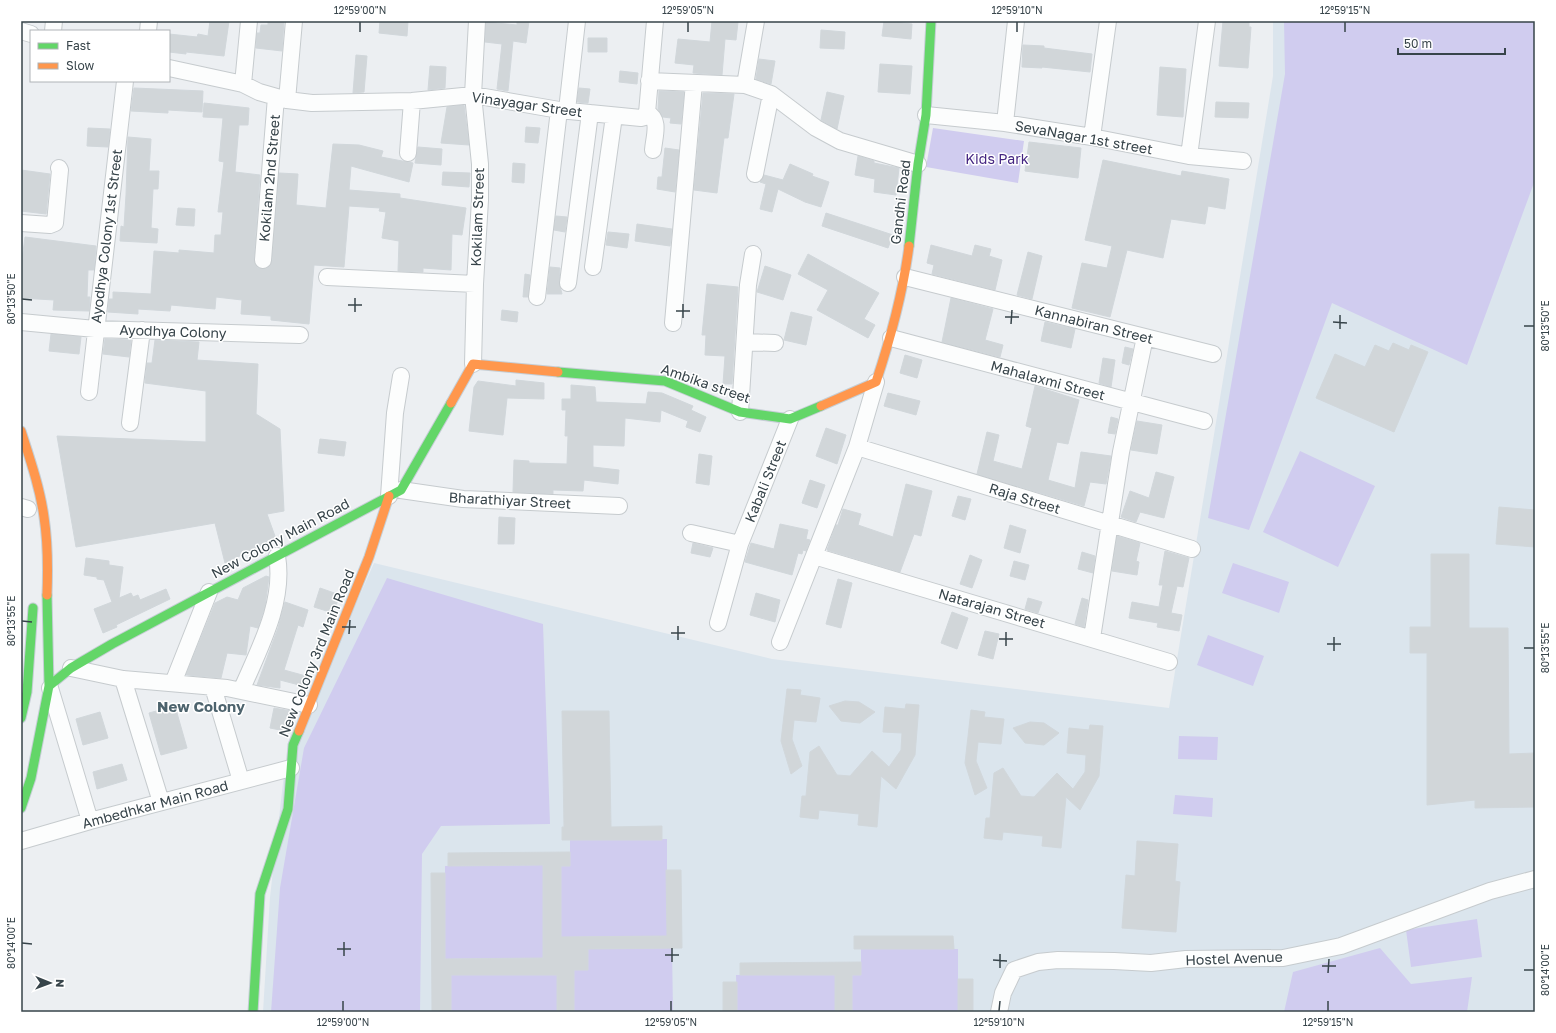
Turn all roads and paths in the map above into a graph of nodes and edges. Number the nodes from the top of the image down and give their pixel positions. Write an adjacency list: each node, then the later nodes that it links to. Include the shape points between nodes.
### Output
1 (249, 21): 15 (street)
2 (294, 21): 19 (street, Kokilam 2nd Street)
3 (476, 21): 18 (street, Kokilam Street)
4 (577, 21): 21 (street)
5 (655, 21): 12 (street)
6 (756, 21): 16 (street)
7 (931, 21): 24 (street, Gandhi Road)
8 (1016, 21): 26 (street)
9 (1108, 21): 27 (street)
10 (1207, 21): 30 (street)
11 (170, 68): 15 (street, Vinayagar Street)
12 (649, 81): 14 (street); 23 (street)
13 (125, 82): 46 (street, Ayodhya Colony 1st Street)
14 (694, 82): 16 (street); 45 (street)
15 (243, 84): 19 (street, Vinayagar Street, via 259,92)
16 (745, 85): 17 (street)
17 (771, 94): 32 (street, via 816,128 840,141); 34 (street)
18 (473, 95): 20 (street, Vinayagar Street); 21 (street, Vinayagar Street); 42 (street, Kokilam Street, via 480,164)
19 (282, 98): 20 (street, Vinayagar Street, via 312,103); 37 (street, Kokilam 2nd Street)
20 (412, 101): 29 (street)
21 (563, 110): 22 (street, Vinayagar Street); 43 (street)
22 (590, 113): 25 (street, Vinayagar Street); 41 (street)
23 (647, 113): 25 (street, Vinayagar Street, via 641,118); 28 (street, via 652,115 656,122)
24 (926, 115): 26 (street, SevaNagar 1st street); 32 (street, Gandhi Road)
25 (614, 116): 38 (street)
26 (1005, 123): 27 (street, SevaNagar 1st street)
27 (1092, 137): 30 (street, SevaNagar 1st street)
28 (653, 150)
29 (408, 153)
30 (1189, 156): 31 (street, SevaNagar 1st street)
31 (1243, 161)
32 (918, 164): 40 (street, Gandhi Road)
33 (59, 168): 35 (street, via 55,223)
34 (755, 174)
35 (21, 223)
36 (753, 254): 51 (street, via 748,285)
37 (263, 260)
38 (593, 267)
39 (327, 277): 42 (street)
40 (905, 277): 49 (street, Kannabiran Street); 50 (street, Gandhi Road)
41 (568, 283)
42 (474, 284): 54 (street, Kokilam Street)
43 (537, 298)
44 (21, 322): 46 (street, Ayodhya Colony)
45 (673, 323)
46 (95, 329): 47 (street, Ayodhya Colony); 57 (street, Ayodhya Colony 1st Street)
47 (142, 330): 48 (street, Ayodhya Colony); 62 (street)
48 (300, 335)
49 (1145, 337): 53 (street, Kannabiran Street); 58 (street)
50 (891, 338): 56 (street, Gandhi Road); 58 (street, Mahalaxmi Street)
51 (745, 342): 52 (street); 59 (street)
52 (775, 343)
53 (1214, 354)
54 (473, 364): 59 (street, Ambika street, via 664,381); 65 (street)
55 (401, 376): 65 (street, via 395,413)
56 (876, 382): 60 (street); 64 (street)
57 (89, 392)
58 (1132, 402): 61 (street, Mahalaxmi Street); 67 (street)
59 (740, 412): 60 (street, Ambika street)
60 (790, 419): 69 (street, Kabali Street)
61 (1204, 421)
62 (130, 423)
63 (21, 431): 82 (street, via 44,516 48,556)
64 (857, 447): 67 (street, Raja Street); 72 (street)
65 (395, 493): 66 (street, Bharathiyar Street, via 463,499); 71 (street, New Colony Main Road); 85 (street, New Colony 3rd Main Road)
66 (619, 506)
67 (1110, 524): 70 (street, Raja Street); 76 (street)
68 (691, 533): 69 (street)
69 (740, 544): 75 (street, Kabali Street)
70 (1192, 549)
71 (277, 556): 73 (street, New Colony Main Road); 84 (street, via 280,571 278,594)
72 (814, 556): 76 (street, Natarajan Street); 77 (street)
73 (209, 592): 79 (street, New Colony Main Road); 81 (street)
74 (34, 596): 86 (street, via 27,692)
75 (718, 623)
76 (1092, 638): 78 (street, Natarajan Street)
77 (780, 642)
78 (1169, 662)
79 (71, 668): 80 (street); 82 (street, New Colony Main Road)
80 (123, 680): 81 (street); 89 (street)
81 (174, 683): 83 (street)
82 (49, 686): 90 (street, via 31,778); 91 (street)
83 (213, 687): 84 (street); 88 (street)
84 (241, 691): 85 (street)
85 (309, 705): 87 (street, New Colony 3rd Main Road, via 293,745)
86 (21, 718)
87 (291, 768): 88 (street, Ambedhkar Main Road); 94 (street, New Colony 3rd Main Road, via 288,809 260,894)
88 (241, 781): 89 (street, Ambedhkar Main Road)
89 (161, 802): 91 (street, Ambedhkar Main Road)
90 (21, 808)
91 (90, 820): 92 (street, Ambedhkar Main Road)
92 (21, 841)
93 (1535, 880): 95 (street, Hostel Avenue, via 1490,891 1341,946 1283,958 1186,959 1151,963 1106,960 1038,962 1014,970)
94 (253, 1012)
95 (999, 1012)

